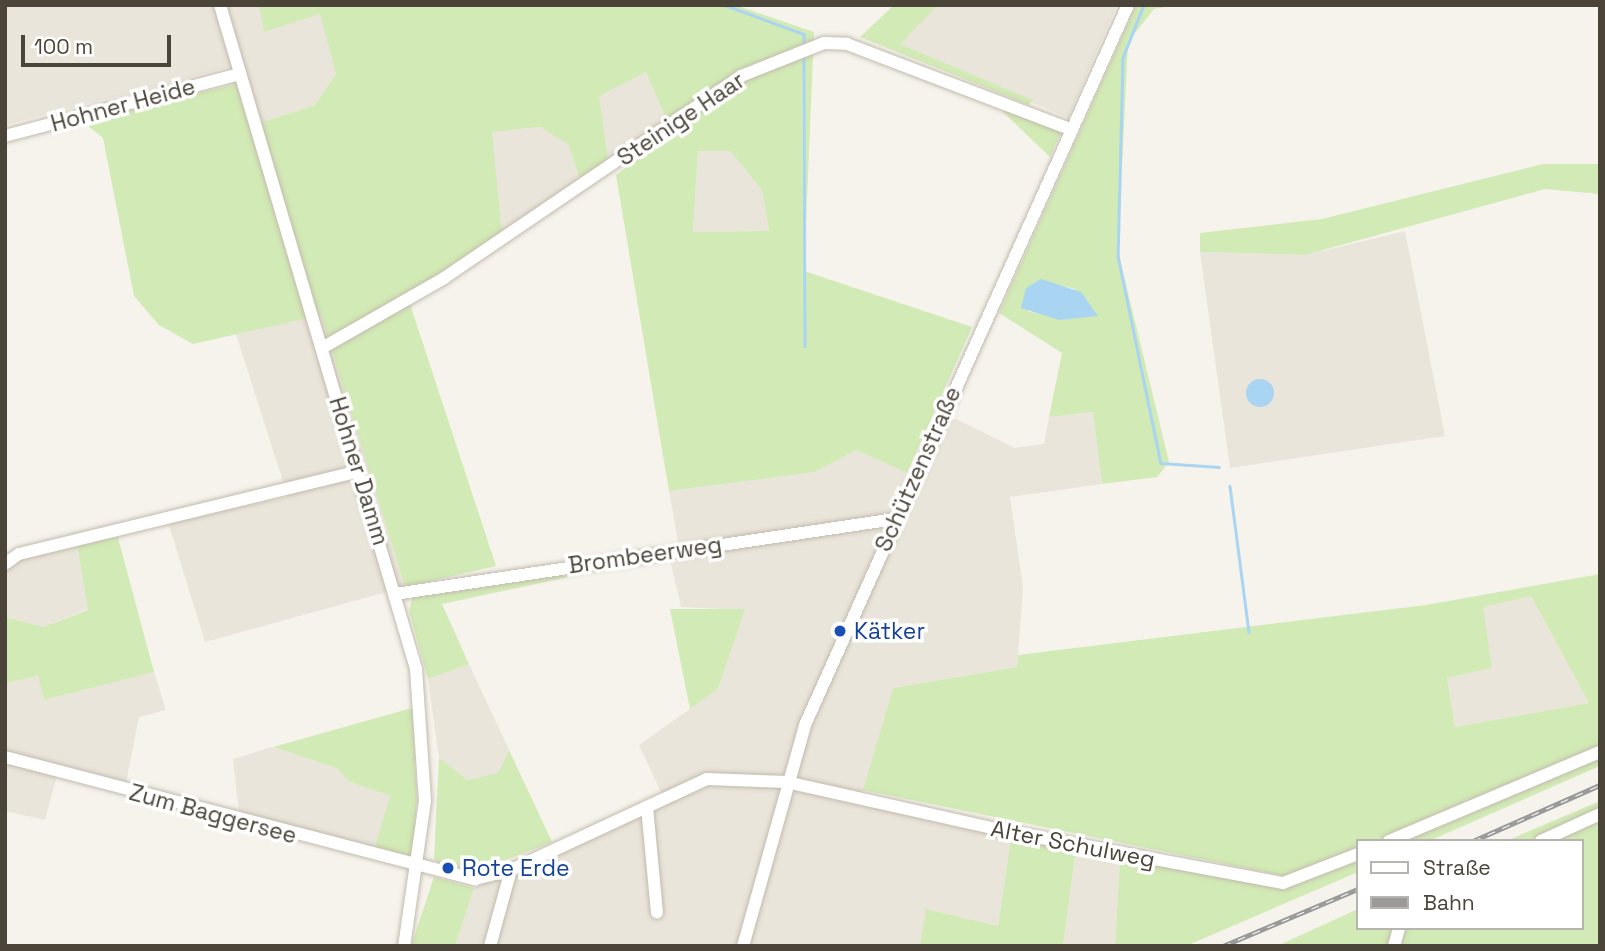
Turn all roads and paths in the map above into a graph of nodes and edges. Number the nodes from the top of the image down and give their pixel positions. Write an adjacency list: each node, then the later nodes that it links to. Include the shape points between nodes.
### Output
1 (220, 5): 3 (street, Hohner Damm)
2 (1128, 5): 4 (street, Schützenstraße)
3 (240, 74): 5 (street, Hohner Heide); 6 (street, Hohner Damm)
4 (1072, 130): 6 (street, Steinige Haar, via 847,44 824,43 741,76 444,278); 8 (street, Schützenstraße)
5 (5, 135)
6 (322, 348): 7 (street, Hohner Damm)
7 (359, 471): 9 (street, via 19,554); 10 (street, Hohner Damm)
8 (895, 519): 10 (street, Brombeerweg); 13 (street, Schützenstraße)
9 (5, 564)
10 (396, 594): 19 (street, Hohner Damm, via 417,682 425,801)
11 (1600, 752): 16 (street)
12 (5, 757): 19 (street, Zum Baggersee)
13 (786, 782): 14 (street, via 707,779); 18 (street, Alter Schulweg, via 1010,832 1283,883); 24 (street, Schützenstraße)
14 (647, 807): 20 (street); 21 (street)
15 (1600, 814): 17 (street)
16 (1394, 839)
17 (1545, 839)
18 (1356, 855)
19 (421, 869): 20 (street, via 475,879); 22 (street, Hohner Damm)
20 (511, 870): 23 (street)
21 (657, 913)
22 (404, 946)
23 (490, 946)
24 (743, 946)

